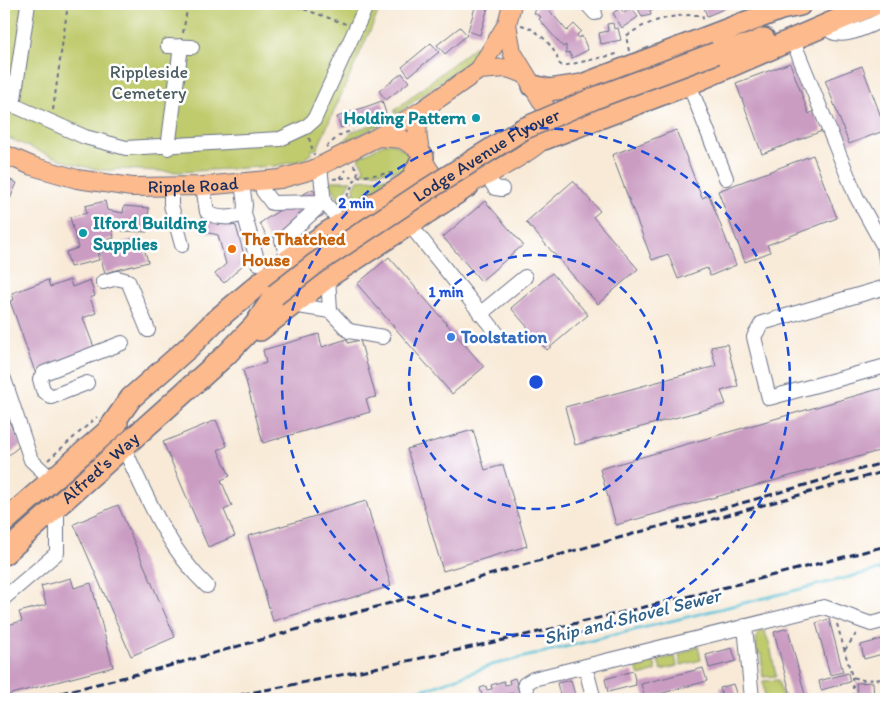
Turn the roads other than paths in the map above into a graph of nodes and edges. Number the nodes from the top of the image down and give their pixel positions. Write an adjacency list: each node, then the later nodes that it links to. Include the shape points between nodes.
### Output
1 (28, 4): 16 (street)
2 (367, 4): 20 (street, via 314,120 306,127 280,139)
3 (512, 4): 8 (main road)
4 (844, 4): 12 (highway, via 750,45)
5 (875, 4): 9 (highway)
6 (802, 5): 12 (highway); 14 (highway, via 781,8 582,85 550,90)
7 (886, 18): 9 (street, via 842,34 831,32)
8 (513, 25): 13 (main road); 14 (main road, via 512,52)
9 (826, 26): 10 (highway)
10 (793, 41): 15 (highway); 37 (street, via 856,196 884,247)
11 (180, 46): 20 (street)
12 (716, 53): 44 (highway, Lodge Avenue Flyover, bridge, via 524,129 323,258)
13 (479, 70): 14 (main road, via 507,68); 17 (main road, Ripple Road)
14 (529, 80): 19 (main road, via 548,113 550,124)
15 (689, 84): 19 (highway); 25 (street)
16 (8, 103): 20 (street, via 85,138 126,148)
17 (421, 111): 18 (main road, Ripple Road); 21 (main road, via 416,127)
18 (378, 136): 21 (main road, via 402,139); 23 (main road, Ripple Road)
19 (544, 139): 24 (main road)
20 (168, 148)
21 (421, 153): 29 (main road, via 442,181 451,186); 34 (highway, via 412,179 405,185)
22 (4, 154): 30 (main road, Ripple Road, via 77,179 132,187)
23 (321, 163): 26 (main road, Ripple Road, via 280,179); 32 (street)
24 (487, 175): 29 (main road); 31 (street, via 495,188)
25 (726, 178)
26 (262, 181): 27 (main road, Ripple Road); 32 (street, via 263,191 272,204)
27 (242, 183): 28 (main road, Ripple Road); 33 (street)
28 (203, 186): 30 (main road, Ripple Road); 33 (street, via 207,212 212,216 239,216)
29 (468, 186): 35 (highway)
30 (171, 187): 36 (street, via 171,205)
31 (502, 189)
32 (324, 202): 34 (street); 38 (street, via 282,240)
33 (244, 213): 39 (street)
34 (341, 217): 38 (highway)
35 (410, 225): 40 (highway); 46 (street)
36 (182, 245)
37 (886, 259)
38 (288, 260): 55 (highway, via 131,398)
39 (258, 263)
40 (328, 277): 44 (highway); 45 (street)
41 (525, 277): 46 (street)
42 (103, 282): 47 (street, via 117,278 128,281)
43 (886, 287): 51 (street, via 762,323 754,337 769,398)
44 (284, 300): 45 (street); 53 (highway, Lodge Avenue Flyover); 55 (highway, Lodge Avenue Flyover, via 244,313)
45 (330, 311): 49 (street, via 349,331)
46 (480, 314): 48 (street)
47 (148, 330)
48 (499, 336)
49 (382, 337)
50 (122, 343): 54 (street, via 44,373 40,380 43,390 51,396)
51 (886, 366)
52 (4, 379): 57 (street, via 27,452)
53 (195, 382): 56 (highway, Alfred's Way)
54 (87, 383)
55 (106, 432): 57 (highway, Alfred's Way)
56 (124, 448): 58 (highway, Alfred's Way); 61 (street, via 161,524 192,571)
57 (45, 474): 59 (highway, Alfred's Way)
58 (57, 506): 60 (highway, Alfred's Way); 62 (street, via 57,553)
59 (4, 522)
60 (4, 554)
61 (207, 586)
62 (4, 598)
63 (886, 620): 64 (street, via 871,624 824,607)
64 (745, 626): 65 (street); 68 (street)
65 (585, 666): 66 (street); 67 (street, via 526,682)
66 (593, 696)
67 (528, 699)
68 (752, 699)

